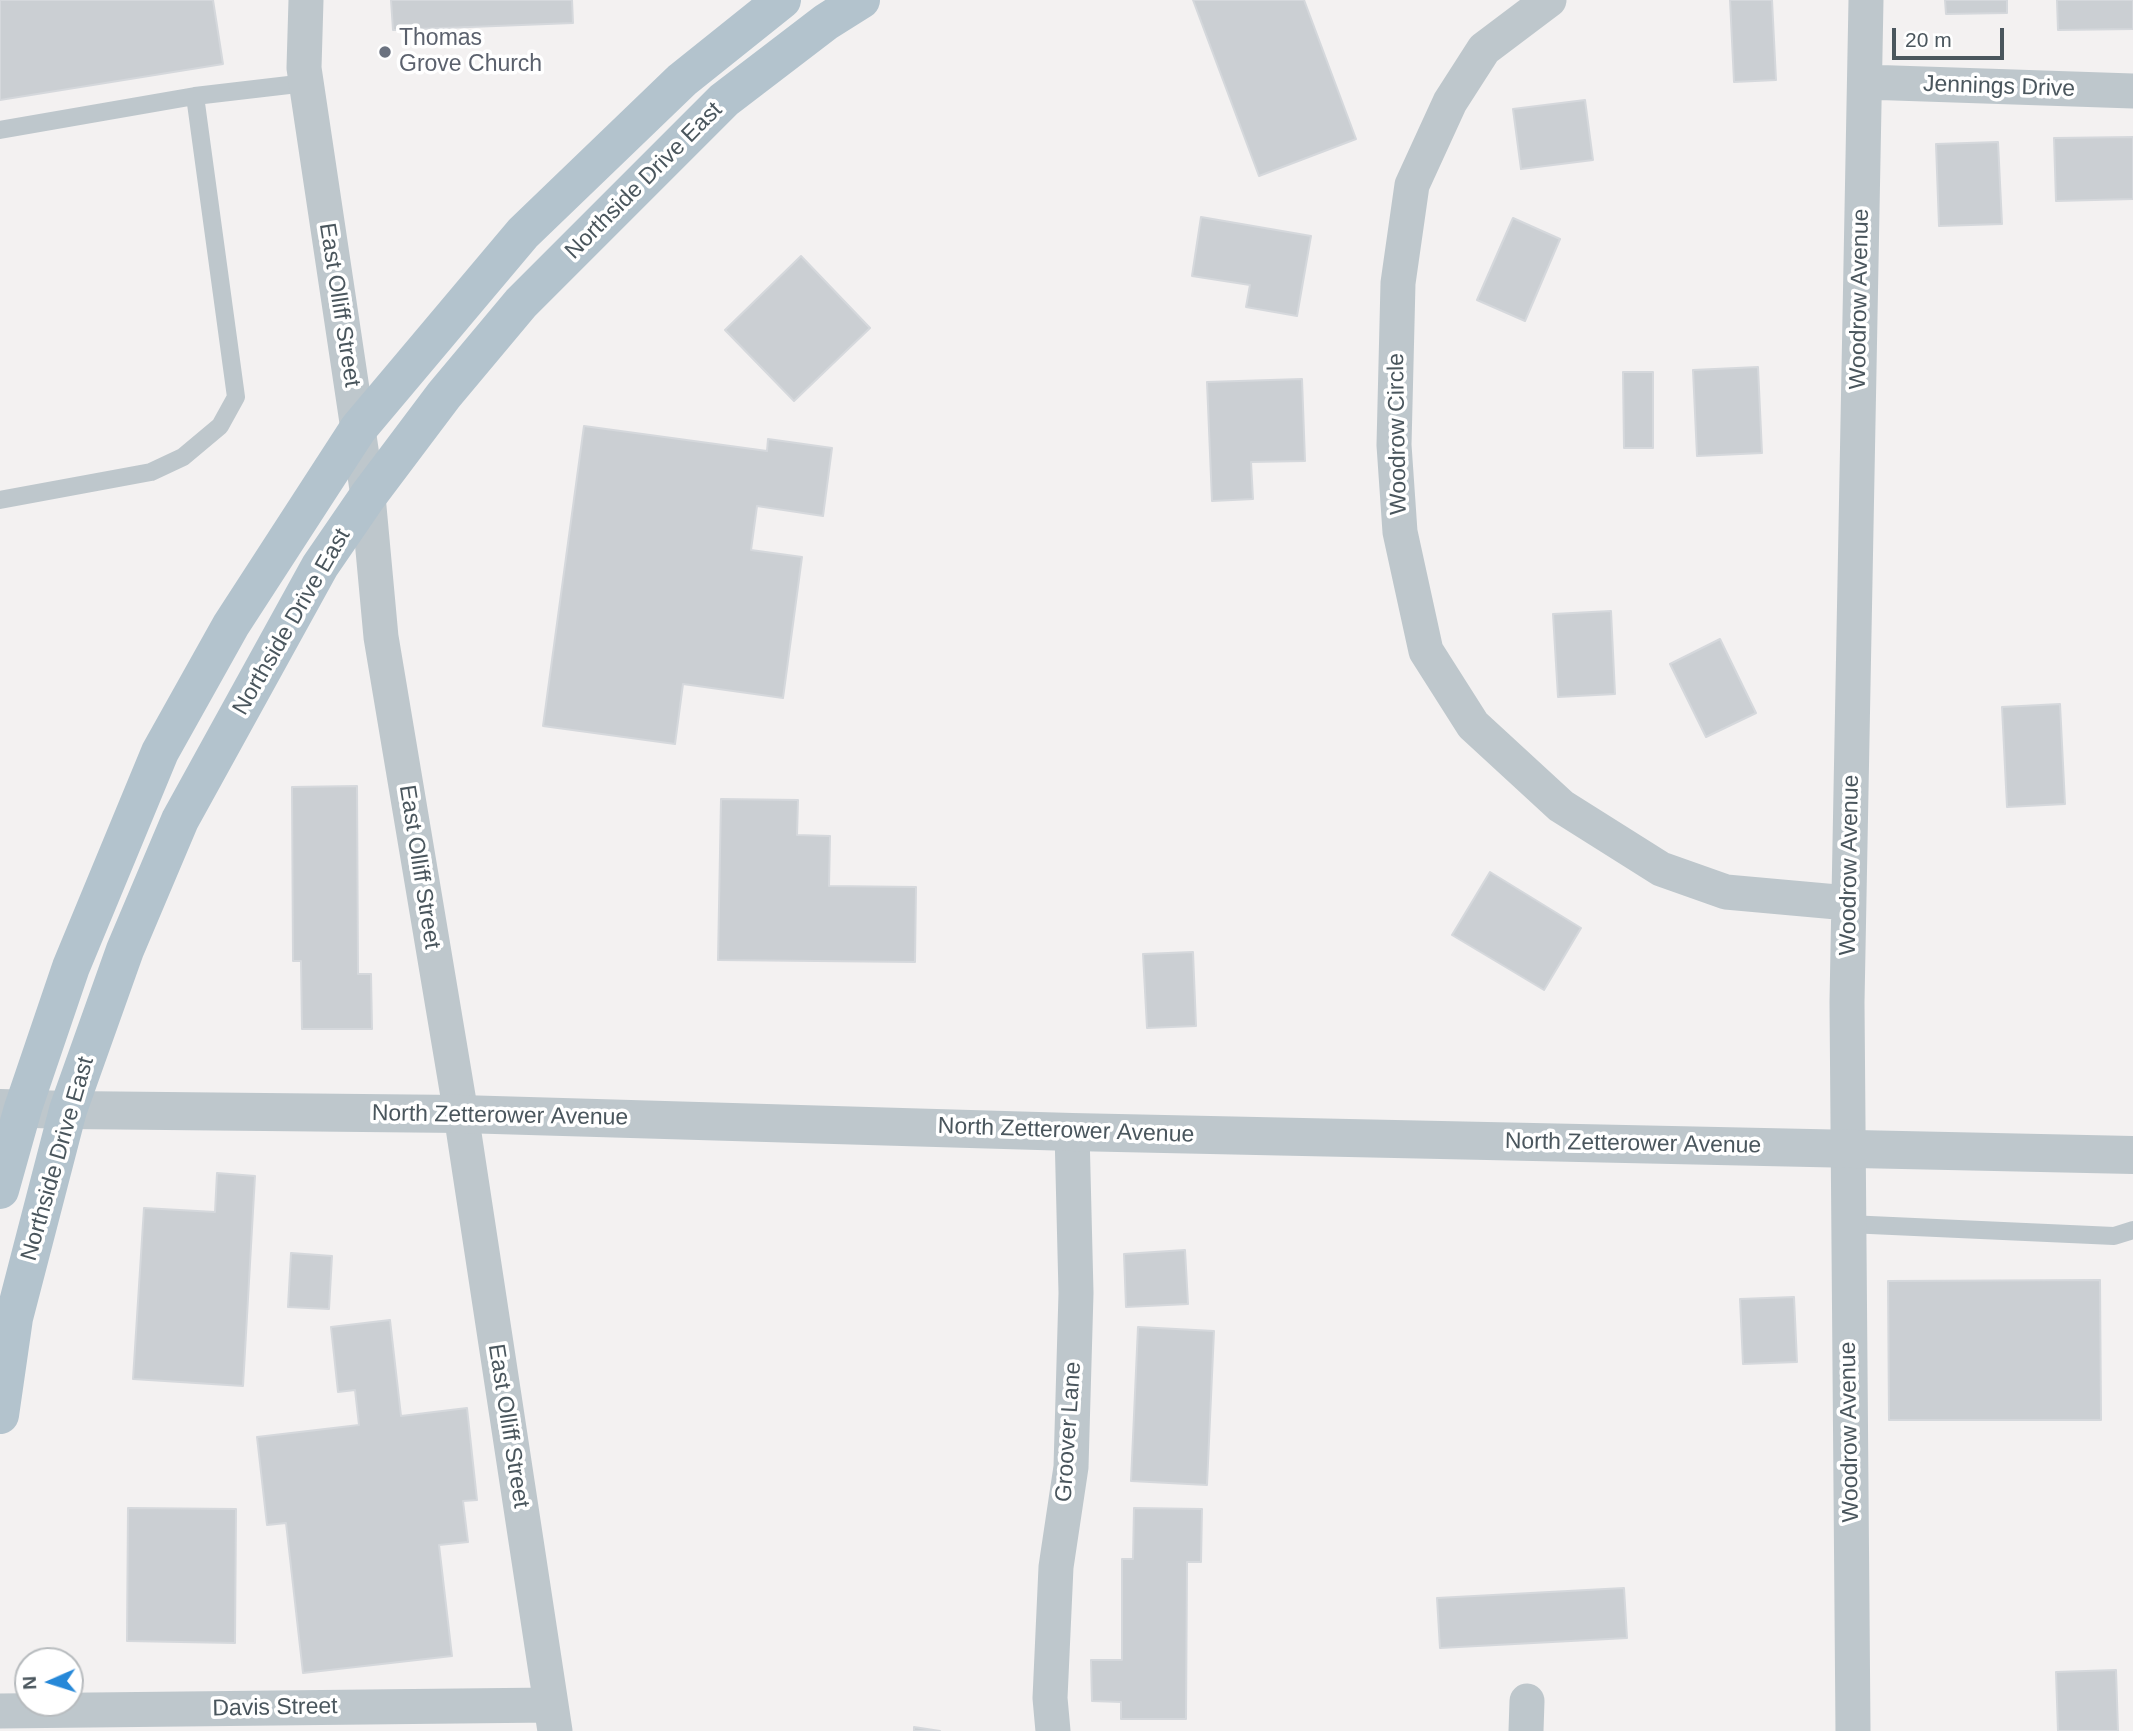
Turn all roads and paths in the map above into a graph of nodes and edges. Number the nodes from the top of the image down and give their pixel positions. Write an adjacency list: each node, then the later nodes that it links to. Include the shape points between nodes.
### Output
1 (306, 0): 7 (street, East Olliff Street)
2 (782, 0): 11 (main road, Northside Drive East, via 682,79 523,233)
3 (861, 0): 12 (main road, Northside Drive East, via 724,100 521,303)
4 (1549, 0): 14 (street, Woodrow Circle, via 1484,49 1450,102 1412,185 1398,283 1394,445 1400,532 1426,651 1472,725 1561,806 1661,869 1726,891)
5 (1866, 0): 6 (street, Woodrow Avenue)
6 (1865, 82): 8 (street, Jennings Drive); 14 (street, Woodrow Avenue)
7 (306, 83): 9 (lane); 11 (street, East Olliff Street)
8 (2133, 91)
9 (195, 96): 10 (lane); 13 (lane, via 236,397 220,426 183,457 151,472)
10 (0, 130)
11 (358, 429): 12 (street, East Olliff Street); 15 (main road, Northside Drive East, via 231,625 160,752)
12 (368, 496): 16 (main road, Northside Drive East, via 320,566 180,820 125,950); 17 (street, East Olliff Street, via 381,637)
13 (0, 500)
14 (1849, 902): 19 (street, Woodrow Avenue)
15 (11, 1108): 16 (street, North Zetterower Avenue); 21 (main road, Northside Drive East)
16 (68, 1110): 17 (street, North Zetterower Avenue); 24 (main road, Northside Drive East, via 15,1318)
17 (461, 1114): 18 (street, North Zetterower Avenue); 26 (street, East Olliff Street)
18 (1072, 1132): 19 (street, North Zetterower Avenue); 28 (street, Groover Lane, via 1076,1293 1071,1467 1056,1567 1050,1698)
19 (1848, 1149): 20 (street, North Zetterower Avenue); 22 (street, Woodrow Avenue)
20 (2133, 1155)
21 (0, 1191)
22 (1848, 1224): 23 (lane, via 2114,1236); 29 (street, Woodrow Avenue)
23 (2133, 1230)
24 (0, 1415)
25 (0, 1711): 27 (street, Davis Street)
26 (553, 1718): 27 (street, Davis Street)
27 (63, 1720)
28 (1053, 1731)
29 (1853, 1731)

